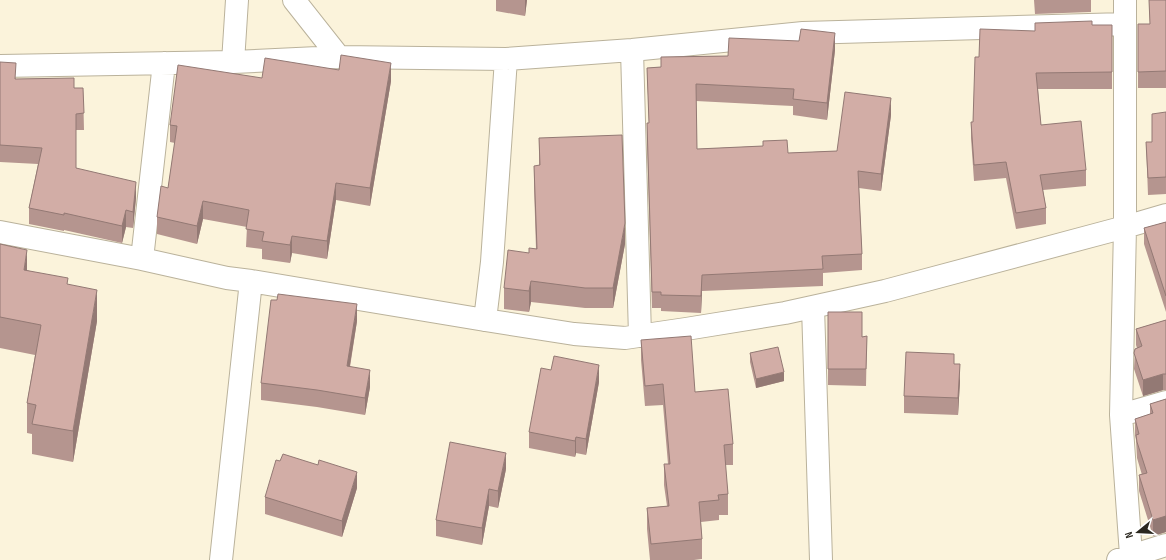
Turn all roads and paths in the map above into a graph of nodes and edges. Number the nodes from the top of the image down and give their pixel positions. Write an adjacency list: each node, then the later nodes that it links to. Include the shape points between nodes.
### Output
1 (237, 0): 8 (street)
2 (294, 0): 6 (street)
3 (1125, 0): 4 (street)
4 (1125, 24): 5 (street, via 804,33); 12 (street)
5 (632, 50): 7 (street); 18 (street)
6 (339, 57): 7 (street); 8 (street)
7 (506, 59): 17 (street, via 492,262)
8 (233, 62): 9 (street)
9 (164, 63): 10 (street); 14 (street)
10 (0, 66)
11 (1166, 215): 12 (street)
12 (1125, 227): 16 (street, via 885,291); 20 (street)
13 (0, 232): 14 (street)
14 (142, 259): 15 (street)
15 (251, 281): 17 (street); 23 (street)
16 (813, 307): 18 (street); 24 (street)
17 (485, 320): 18 (street, via 574,334 625,338)
18 (640, 336)
19 (1166, 402): 20 (street)
20 (1121, 415): 22 (street)
21 (1166, 545): 22 (street)
22 (1125, 558)
23 (221, 560)
24 (821, 560)

